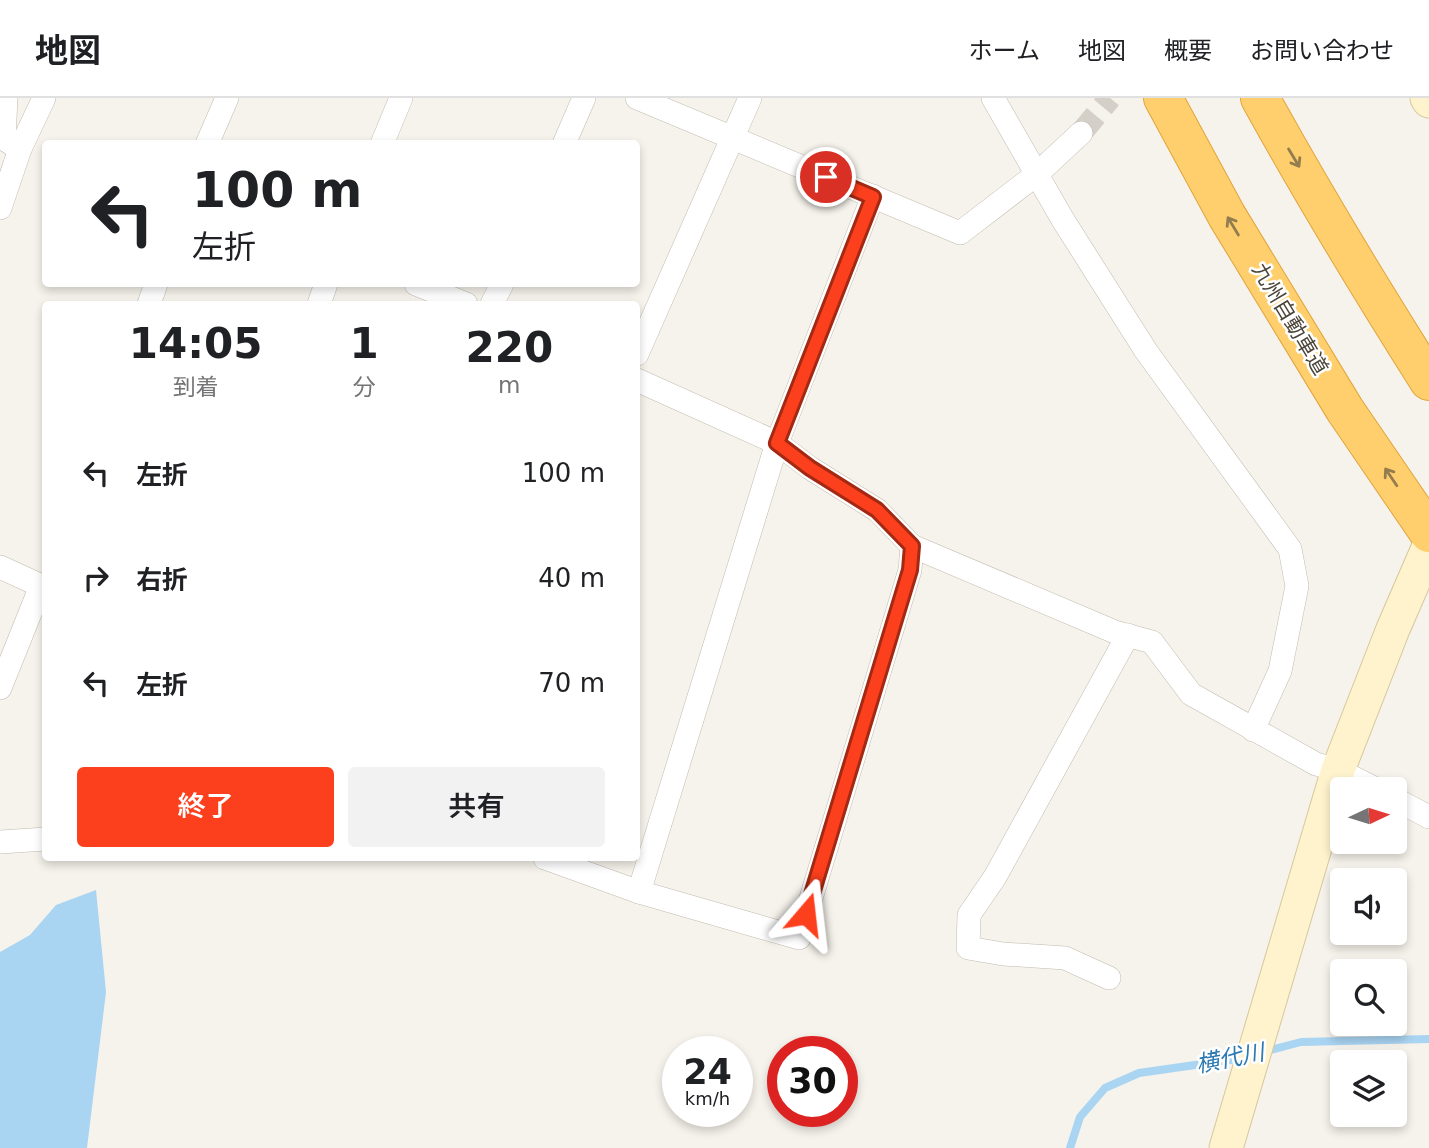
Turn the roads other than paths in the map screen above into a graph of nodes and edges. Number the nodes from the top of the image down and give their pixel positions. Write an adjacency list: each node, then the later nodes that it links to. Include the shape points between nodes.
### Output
1 (6, 98): 16 (street, via 4,139)
2 (44, 98): 16 (street)
3 (227, 98): 13 (street)
4 (401, 98): 14 (street)
5 (584, 98): 15 (street)
6 (637, 98): 12 (street)
7 (750, 98): 12 (street)
8 (993, 98): 17 (street)
9 (1163, 98): 26 (highway, 九州自動車道, one-way to 9, via 1345,410 1227,216)
10 (1260, 98): 24 (highway, one-way to 24)
11 (1080, 133): 17 (street)
12 (732, 138): 18 (street); 22 (street)
13 (209, 140)
14 (384, 140)
15 (566, 140)
16 (20, 149): 19 (street)
17 (1037, 174): 18 (street, via 960,233); 34 (street, via 1146,351 1290,549 1297,586 1280,671)
18 (873, 197): 25 (street)
19 (0, 208)
20 (424, 287): 21 (street)
21 (458, 301)
22 (640, 347)
23 (640, 381): 25 (street)
24 (1429, 381)
25 (777, 443): 27 (street, via 877,510); 42 (street)
26 (1429, 534)
27 (912, 546): 32 (street); 42 (street, via 910,570 799,938)
28 (1429, 546): 35 (street)
29 (0, 567): 30 (street)
30 (42, 587)
31 (42, 589): 33 (street)
32 (1128, 635): 34 (street, via 1152,642 1191,694); 43 (street, via 995,877 969,915 968,948 1065,958)
33 (0, 688)
34 (1253, 730): 35 (street, via 1316,764)
35 (1339, 770): 36 (street); 44 (street)
36 (1353, 777)
37 (1407, 805): 38 (street)
38 (1429, 817)
39 (42, 839): 40 (street)
40 (0, 842)
41 (554, 861): 42 (street)
42 (639, 891)
43 (1109, 978)
44 (1226, 1148)

